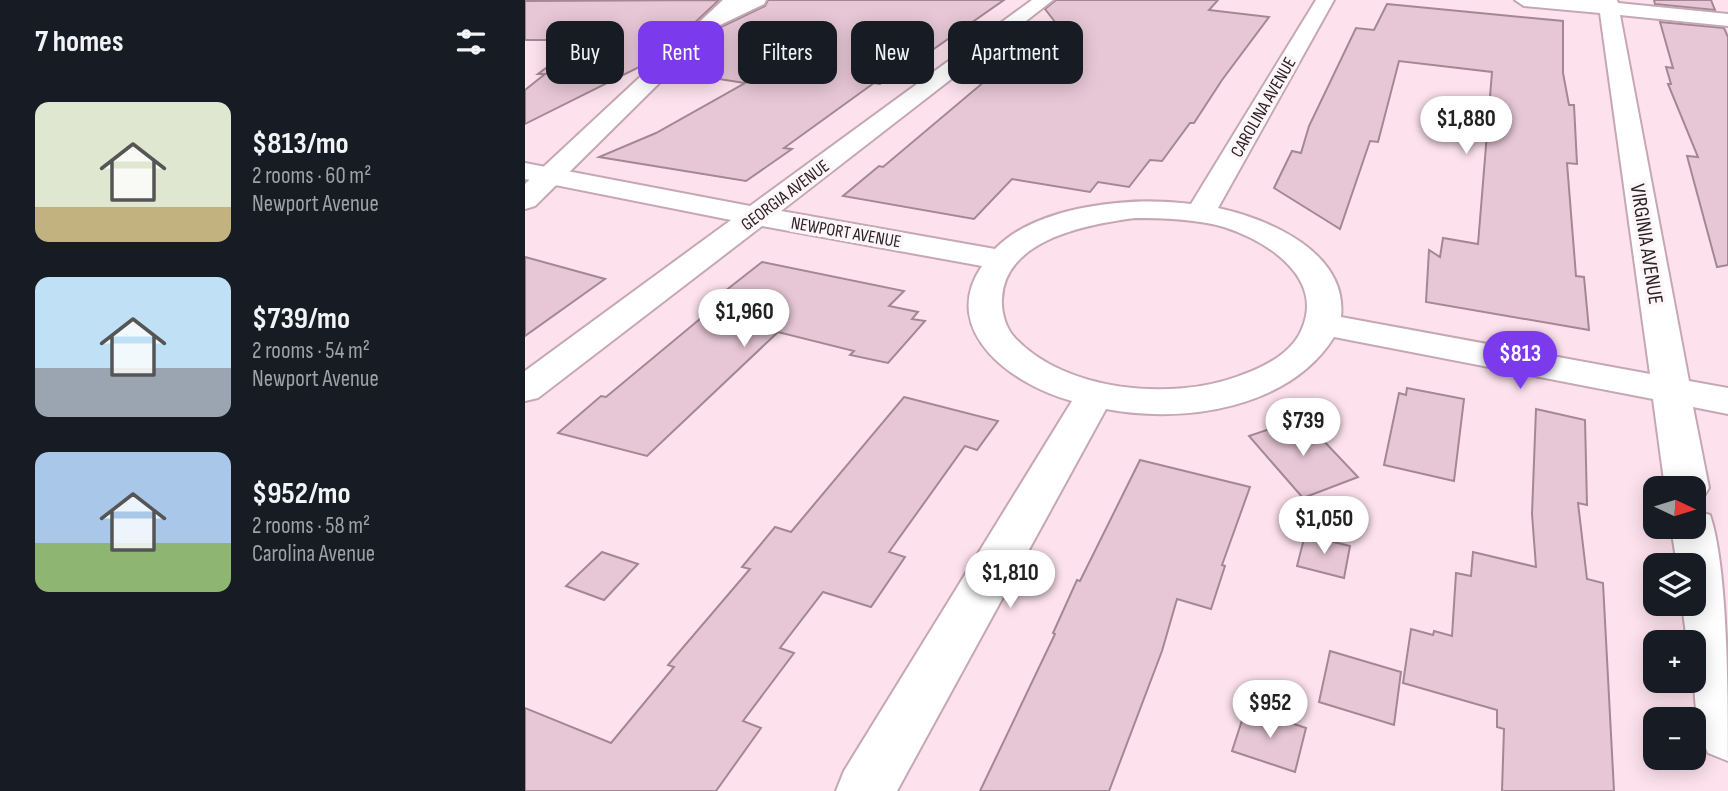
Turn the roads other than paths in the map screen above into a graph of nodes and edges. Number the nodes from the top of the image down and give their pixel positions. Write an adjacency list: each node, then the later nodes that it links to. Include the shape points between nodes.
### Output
1 (734, 0): 8 (street)
2 (757, 0): 8 (street)
3 (1044, 0): 13 (street, GEORGIA AVENUE)
4 (1325, 0): 12 (street, CAROLINA AVENUE)
5 (1524, 0): 6 (street)
6 (1609, 4): 7 (street); 17 (street, VIRGINIA AVENUE)
7 (1728, 20)
8 (713, 21)
9 (640, 84): 10 (street)
10 (538, 173): 11 (street); 13 (street, NEWPORT AVENUE)
11 (525, 200)
12 (1200, 213): 14 (street, via 1135,209 1072,220 1045,230); 15 (street, via 1260,231 1306,262 1319,281 1325,302)
13 (757, 216): 14 (street, NEWPORT AVENUE); 16 (street, GEORGIA AVENUE)
14 (1002, 260): 18 (street, via 989,279 984,301 988,323 1001,345 1024,366 1056,383)
15 (1323, 324): 17 (street); 18 (street, via 1311,346 1290,366 1261,383 1182,401)
16 (525, 389)
17 (1671, 390): 19 (street); 20 (street, VIRGINIA AVENUE)
18 (1095, 395): 23 (street)
19 (1728, 401)
20 (1685, 476)
21 (1696, 539): 22 (street)
22 (1728, 735)
23 (865, 791)

